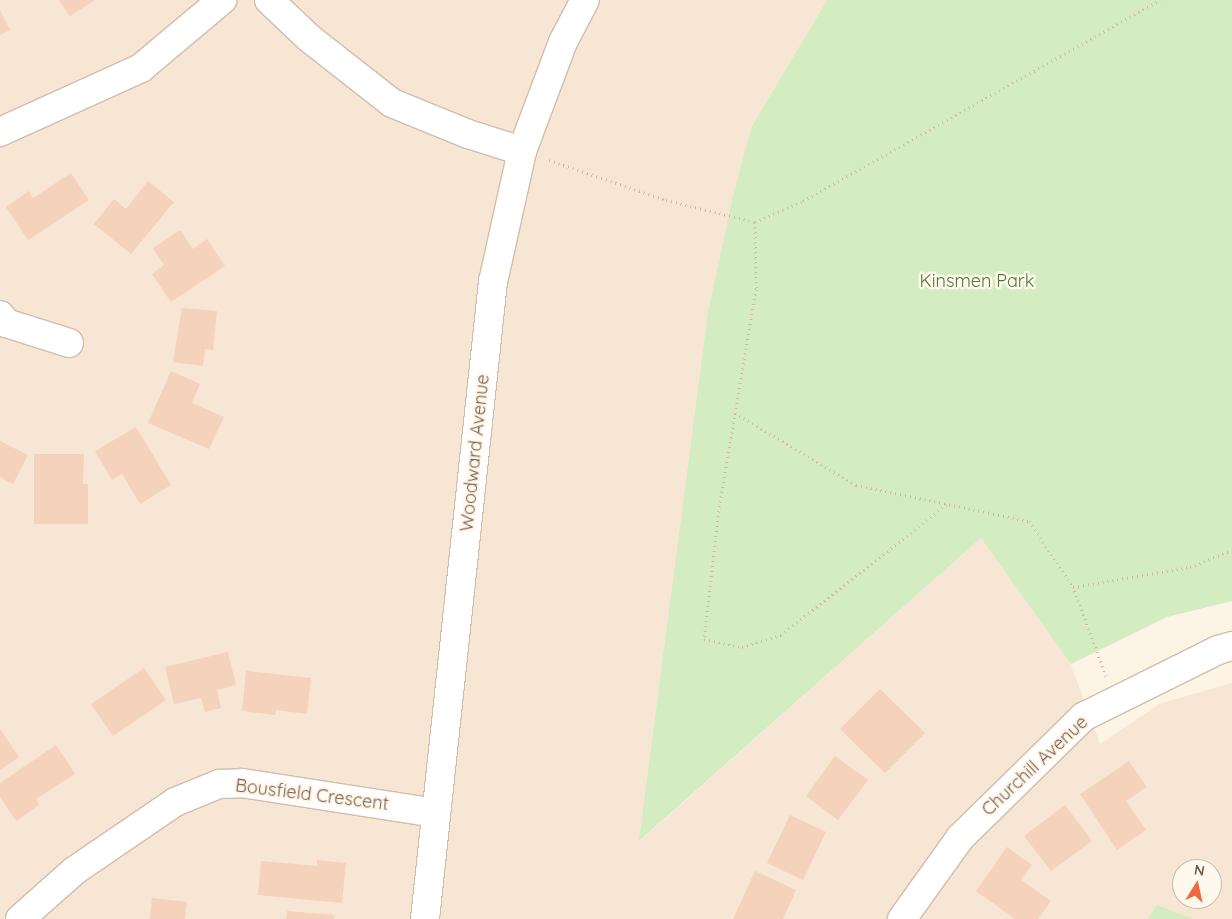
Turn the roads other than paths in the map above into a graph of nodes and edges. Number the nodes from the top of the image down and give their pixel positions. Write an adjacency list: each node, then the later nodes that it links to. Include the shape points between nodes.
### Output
1 (222, 0): 4 (street, via 141,68)
2 (269, 0): 5 (street, via 310,38 392,103 468,134)
3 (584, 0): 5 (street, Woodward Avenue, via 563,42)
4 (0, 132)
5 (522, 151): 9 (street, Woodward Avenue, via 493,282)
6 (0, 315): 7 (street, via 6,323)
7 (69, 343)
8 (1232, 646): 12 (street, Churchill Avenue, via 1084,717 960,838)
9 (436, 813): 10 (street, Bousfield Crescent, via 242,783 218,784 175,802 74,871); 11 (street, Woodward Avenue)
10 (20, 919)
11 (425, 919)
12 (902, 919)

